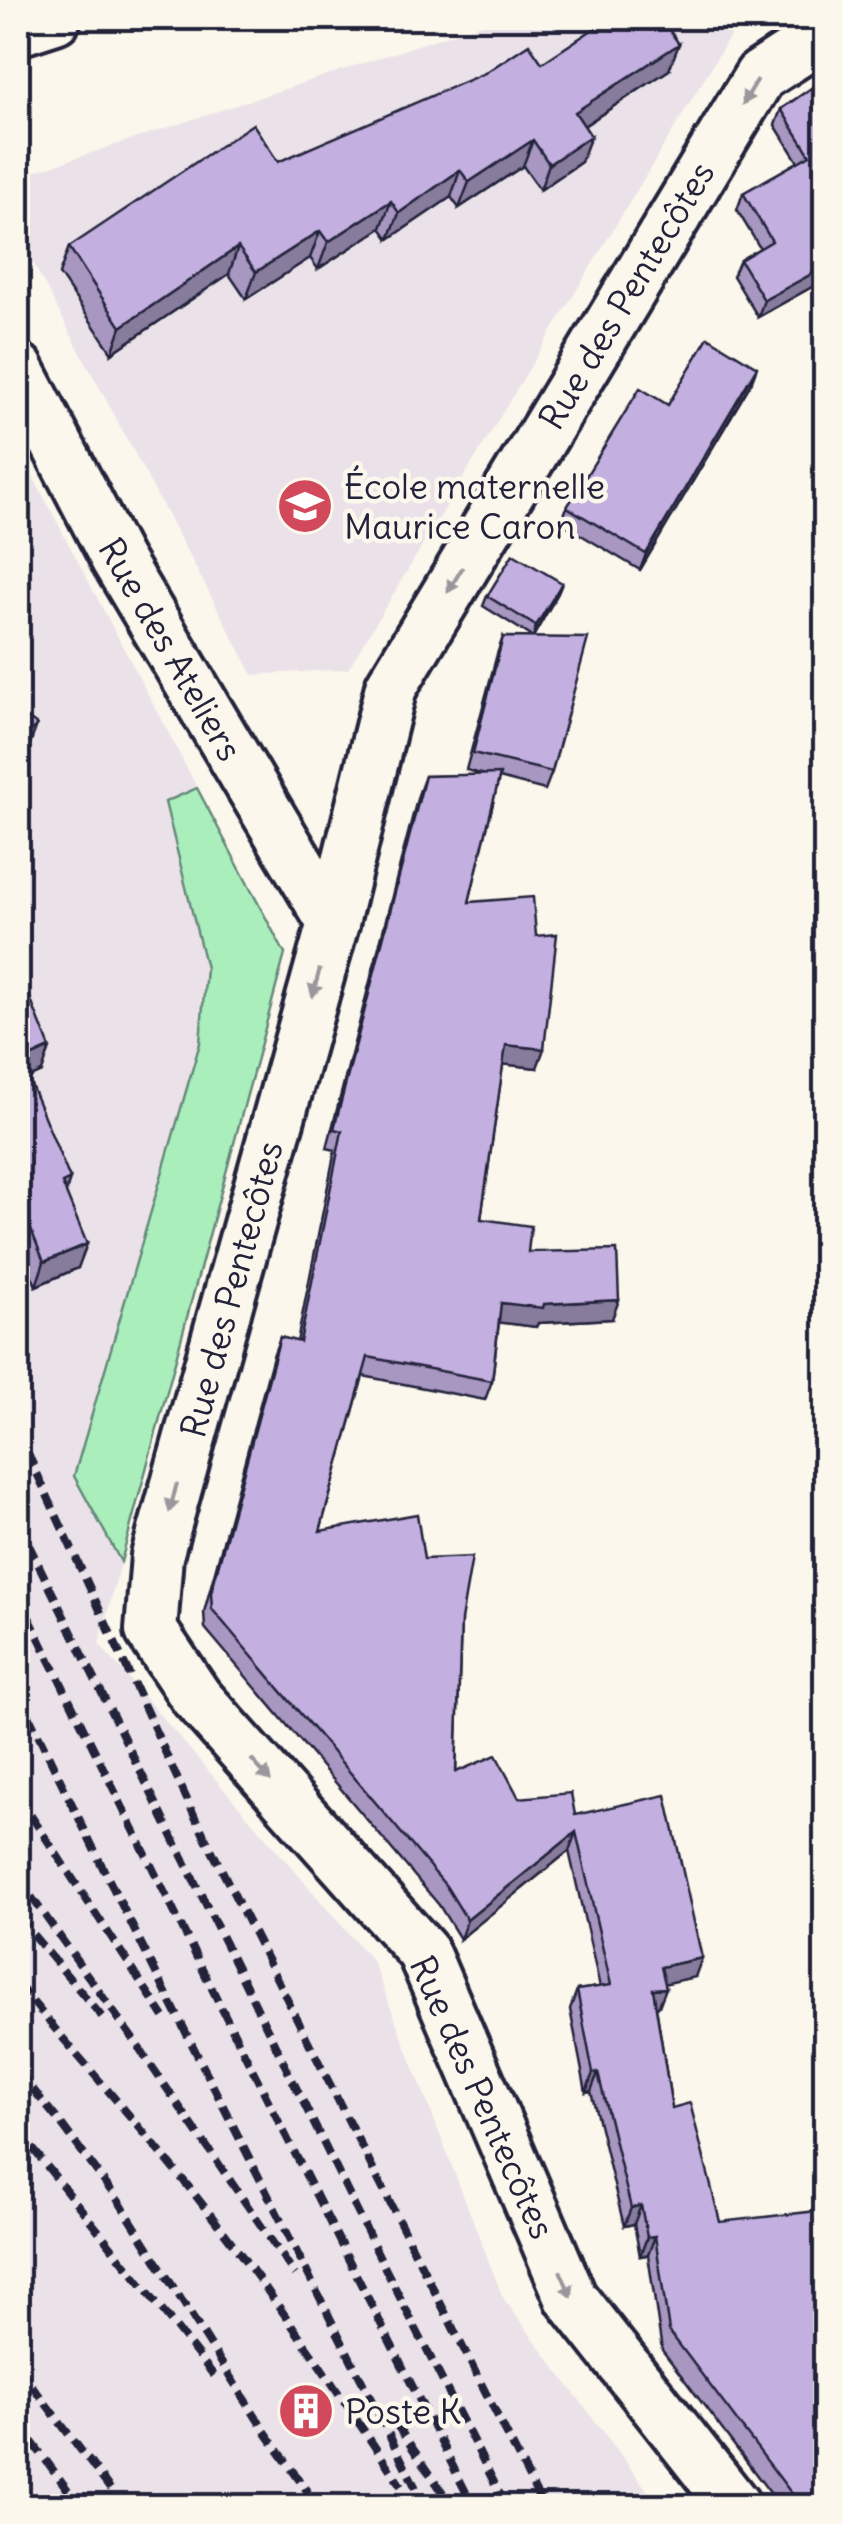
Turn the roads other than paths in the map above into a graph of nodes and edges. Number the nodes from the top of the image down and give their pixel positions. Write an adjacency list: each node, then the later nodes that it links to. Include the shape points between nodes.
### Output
1 (55, 18): 2 (street)
2 (18, 30)
3 (826, 33): 5 (street, Rue des Pentecôtes, one-way to 5, via 760,76 391,687)
4 (18, 369): 5 (street, Rue des Ateliers, via 117,560)
5 (332, 923): 6 (street, Rue des Pentecôtes, one-way to 6, via 157,1556 150,1630 196,1697 423,1952 571,2298)
6 (736, 2506)

